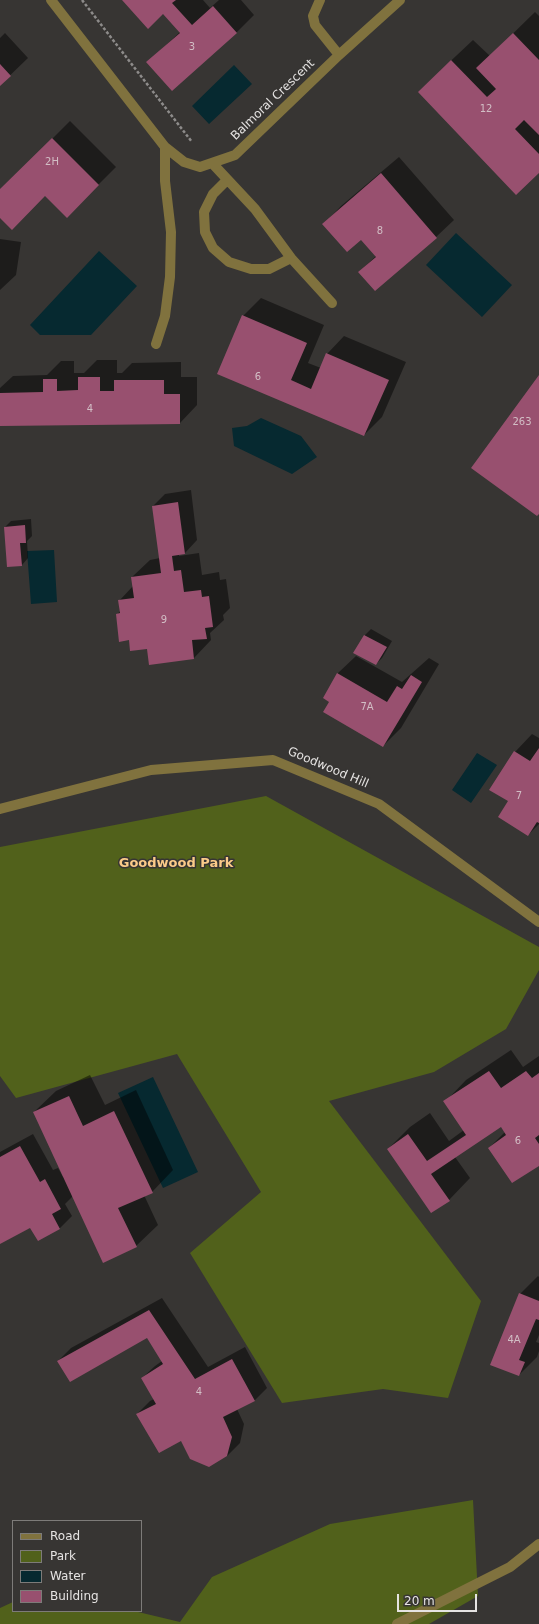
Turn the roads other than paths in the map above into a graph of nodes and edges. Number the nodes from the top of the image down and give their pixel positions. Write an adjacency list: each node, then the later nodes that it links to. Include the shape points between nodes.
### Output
1 (51, 0): 5 (street, Balmoral Crescent)
2 (320, 0): 4 (street, via 314,16 315,25)
3 (400, 0): 4 (street, Balmoral Crescent)
4 (339, 55): 6 (street, Balmoral Crescent, via 235,155)
5 (165, 147): 6 (street, Balmoral Crescent, via 184,162 200,167); 10 (street, via 164,181 171,232 170,277 165,316)
6 (212, 163): 7 (street)
7 (228, 180): 8 (street, via 255,209); 8 (street, via 213,194 204,212 205,232 213,248 229,262 251,269 269,269)
8 (291, 258): 9 (street)
9 (332, 303)
10 (156, 344)
11 (0, 809): 12 (street, Goodwood Hill, via 151,770 273,760 379,804)
12 (539, 922)
13 (539, 1544): 14 (street, via 510,1566)
14 (397, 1624)

